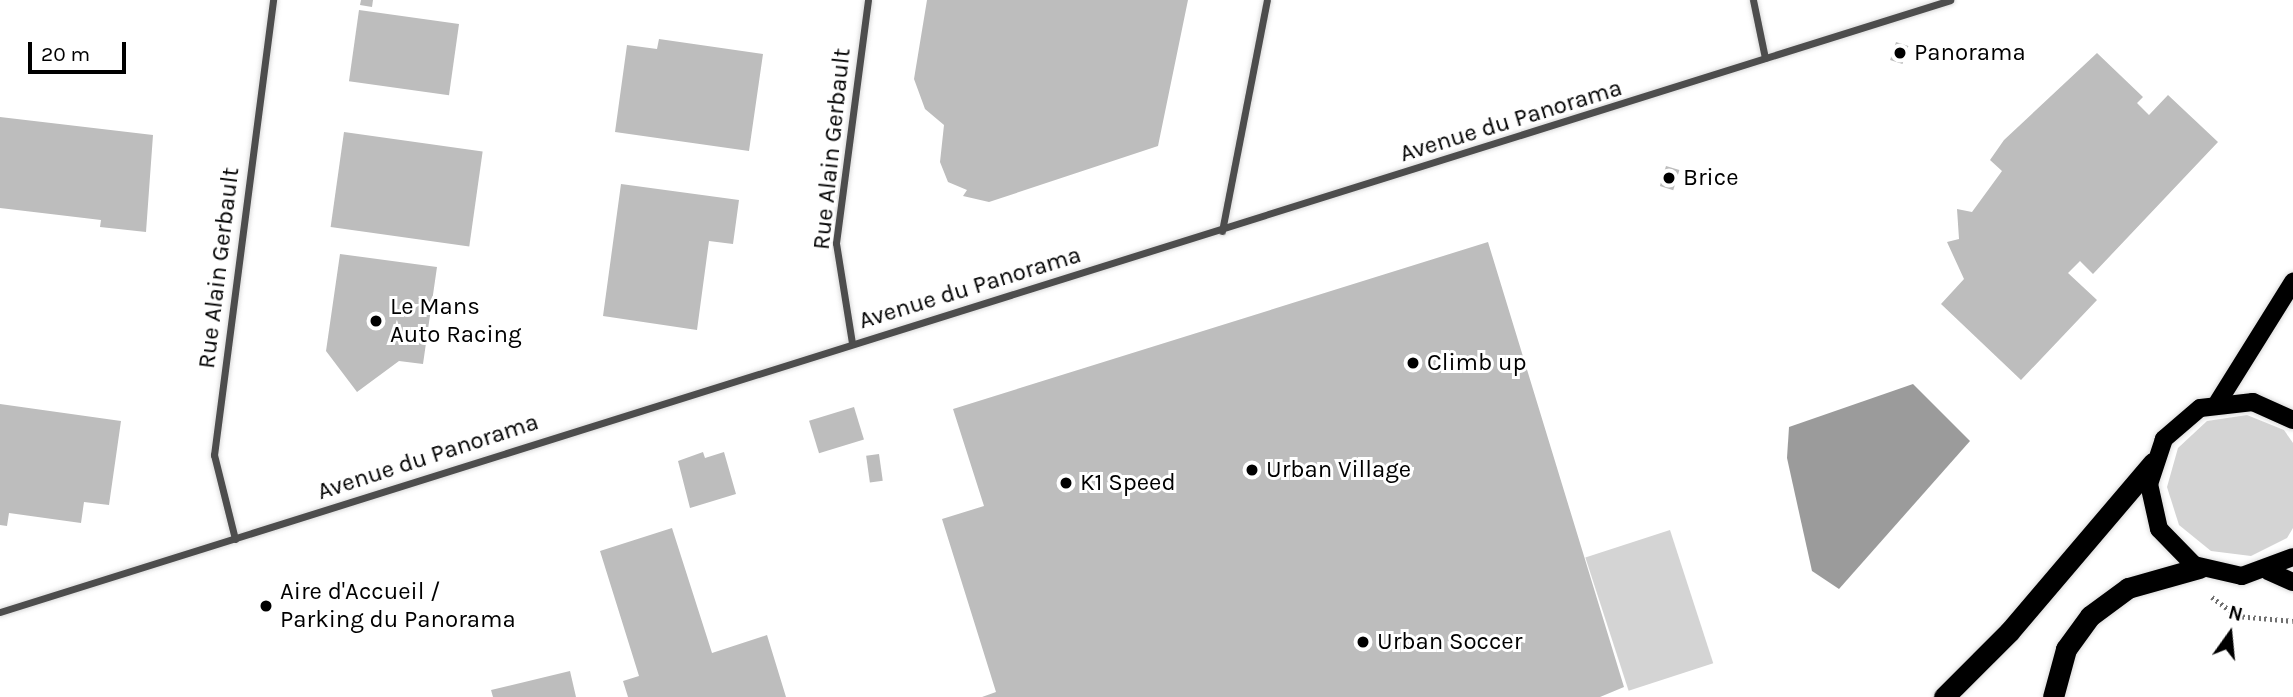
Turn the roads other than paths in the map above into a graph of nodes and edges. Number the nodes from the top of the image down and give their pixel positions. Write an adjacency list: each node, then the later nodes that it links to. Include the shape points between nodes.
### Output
1 (273, 0): 13 (street, Rue Alain Gerbault, via 214,455)
2 (868, 0): 9 (street, Rue Alain Gerbault, via 836,243)
3 (1267, 0): 7 (street)
4 (1753, 0): 6 (street)
5 (1950, 0): 6 (street, Avenue du Panorama)
6 (1765, 58): 7 (street, Avenue du Panorama)
7 (1222, 232): 9 (street, Avenue du Panorama)
8 (2293, 282): 10 (main road)
9 (852, 343): 13 (street, Avenue du Panorama)
10 (2218, 402): 11 (main road, via 2253,401); 12 (main road, via 2177,423)
11 (2293, 420)
12 (2152, 463): 15 (main road, via 2149,496 2156,523 2175,551); 19 (highway, via 2009,632)
13 (235, 539): 18 (street, Avenue du Panorama)
14 (2293, 556): 16 (main road)
15 (2199, 568): 16 (main road, via 2237,577); 20 (highway, via 2128,588 2090,616 2066,649)
16 (2268, 571): 17 (main road)
17 (2293, 582)
18 (0, 612)
19 (1944, 697)
20 (2053, 697)

